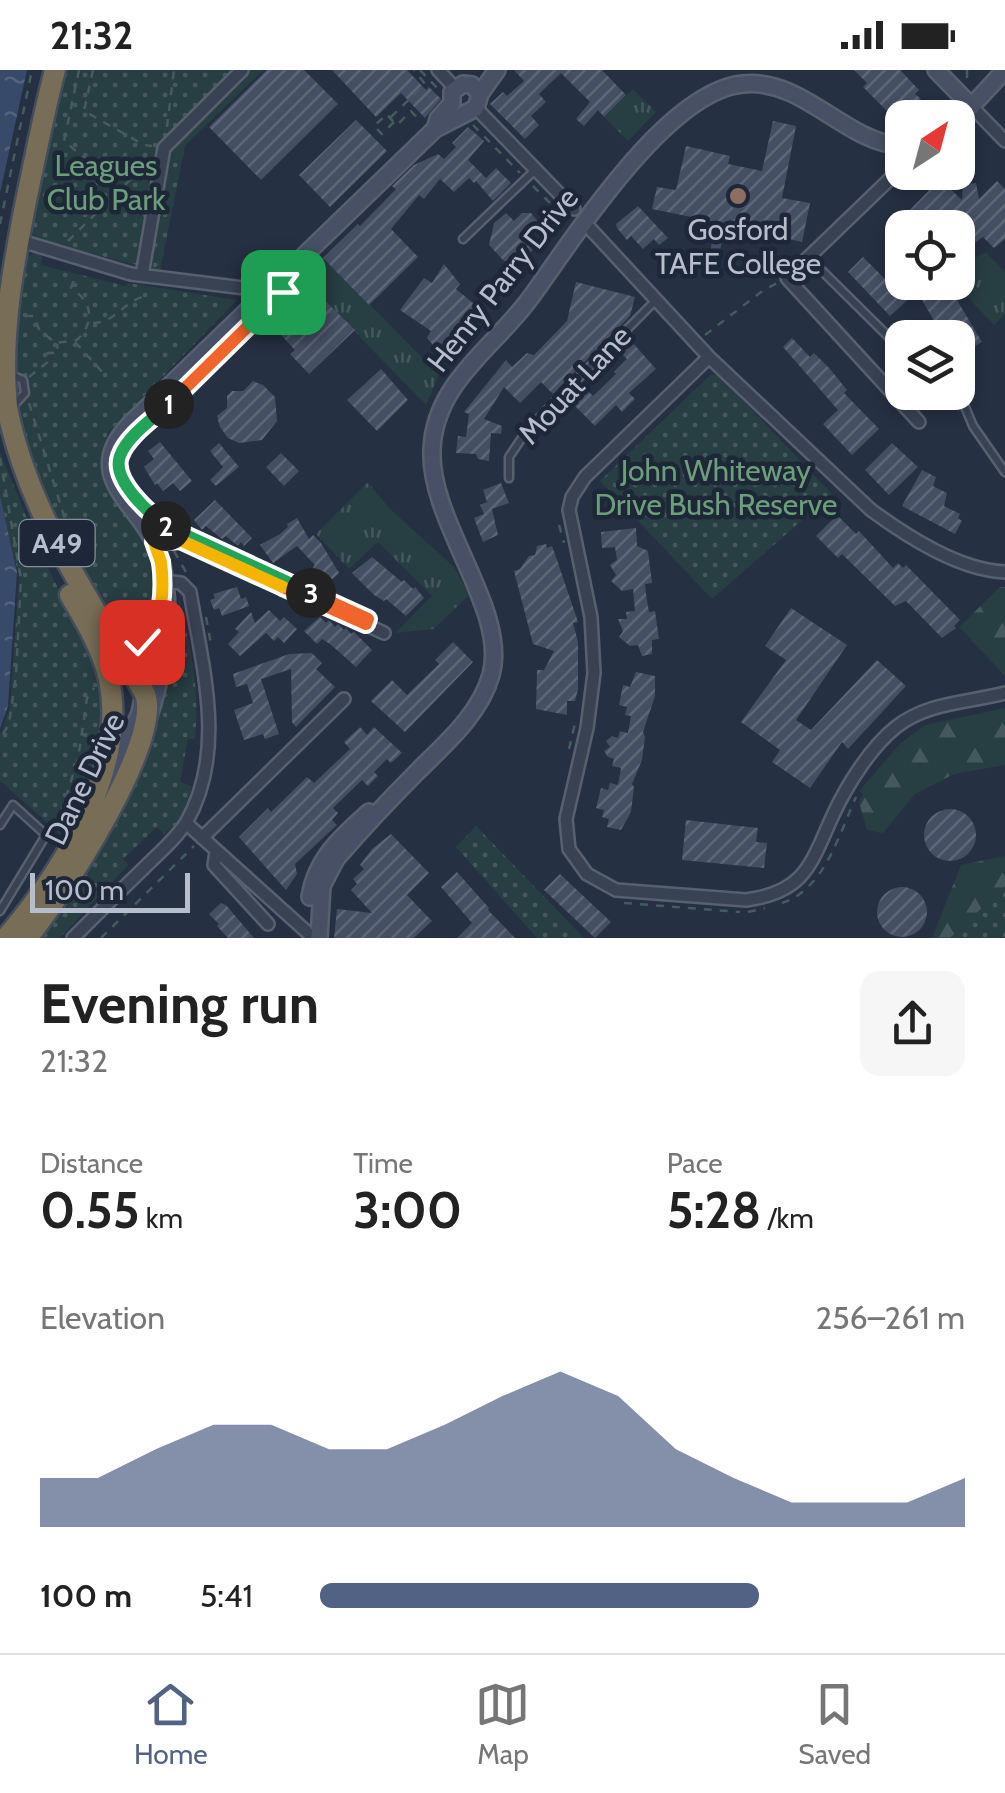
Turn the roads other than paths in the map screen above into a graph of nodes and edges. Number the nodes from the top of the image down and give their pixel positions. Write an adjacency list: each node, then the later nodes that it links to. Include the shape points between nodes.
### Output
1 (43, 70): 20 (highway)
2 (55, 70): 17 (highway, Dane Drive / A49)
3 (242, 70): 21 (street, via 164,148)
4 (438, 70): 9 (street)
5 (494, 70): 9 (main road)
6 (936, 70): 8 (main road)
7 (1005, 70): 10 (main road)
8 (966, 100)
9 (463, 101): 14 (street); 22 (main road, via 446,126 433,122)
10 (975, 103)
11 (975, 109): 12 (street)
12 (1005, 141)
13 (885, 142): 16 (main road, Henry Parry Drive, via 785,91 730,86 676,119)
14 (531, 174): 16 (street); 18 (lane)
15 (885, 184): 19 (street)
16 (579, 215): 23 (street); 49 (main road, Henry Parry Drive, via 518,312 458,378 435,425 436,488 492,643 486,687 474,710 414,774 319,864 310,894)
17 (18, 240): 21 (street); 26 (highway, Dane Drive / A49, via 5,306)
18 (463, 240)
19 (809, 258): 24 (lane); 29 (street, via 788,278)
20 (0, 266)
21 (142, 275): 22 (street)
22 (268, 291): 32 (main road, via 113,447 114,485)
23 (657, 300): 25 (street); 31 (lane, Mouat Lane, via 528,429 509,457)
24 (885, 333)
25 (709, 357): 33 (street, via 881,517 970,565); 39 (street, via 584,477 572,497 570,523 594,648 566,820 577,863 616,890 766,897 812,865 841,800 896,727 935,706)
26 (7, 377): 28 (highway, Dane Drive / A49); 28 (lane, via 26,393)
27 (966, 410): 30 (lane)
28 (4, 420): 37 (highway, Dane Drive / A49, via 45,518); 44 (highway, Dane Drive / A49, via 32,520 95,640 110,684 113,724 104,775)
29 (919, 422)
30 (1005, 472)
31 (510, 478)
32 (154, 542): 34 (main road); 36 (street, via 180,540)
33 (1005, 572)
34 (163, 587): 35 (main road); 41 (main road, via 162,664); 42 (street, via 176,582 187,588 206,673 202,776)
35 (156, 628): 37 (main road, via 134,644); 38 (main road)
36 (384, 633)
37 (110, 635): 38 (highway, Dane Drive / A49)
38 (145, 694): 41 (highway, Dane Drive / A49); 44 (main road, via 105,795)
39 (1005, 694)
40 (344, 699): 45 (street)
41 (147, 724): 51 (highway, Dane Drive / A49, via 104,818)
42 (186, 823): 45 (street); 52 (street)
43 (0, 825): 44 (lane, via 13,804)
44 (60, 838): 47 (lane); 50 (highway, Dane Drive / A49, via 40,894)
45 (202, 838): 46 (street)
46 (216, 852): 48 (street, via 214,865); 49 (street)
47 (0, 910)
48 (268, 924)
49 (312, 936)
50 (6, 938)
51 (28, 938)
52 (73, 938)

